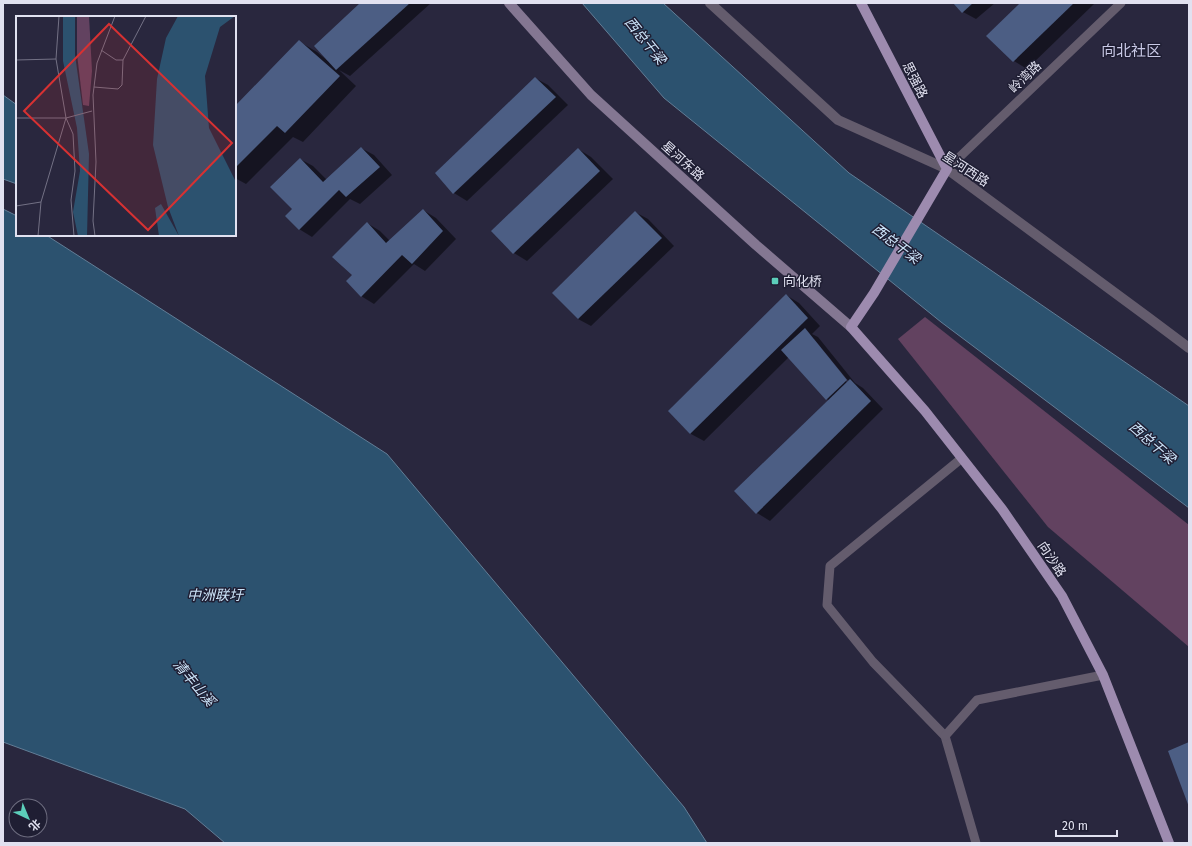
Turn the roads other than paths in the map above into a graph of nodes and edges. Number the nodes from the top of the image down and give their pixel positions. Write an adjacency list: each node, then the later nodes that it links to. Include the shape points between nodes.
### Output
1 (509, 3): 6 (main road, 星河东路, via 591,95 756,245)
2 (710, 3): 5 (street, 星河西路, via 838,120)
3 (861, 3): 5 (main road, 思强路)
4 (1121, 3): 5 (lane, 岭湾路)
5 (947, 169): 6 (main road, via 874,293); 7 (street, 星河西路)
6 (851, 327): 8 (main road, 向沙路, via 925,411)
7 (1189, 348)
8 (962, 458): 9 (main road, 向沙路, via 1002,509 1062,596); 10 (lane, via 830,566 827,605 873,662)
9 (1102, 675): 10 (lane, via 977,700); 12 (main road, 向沙路)
10 (944, 736): 11 (lane)
11 (976, 843)
12 (1169, 843)

